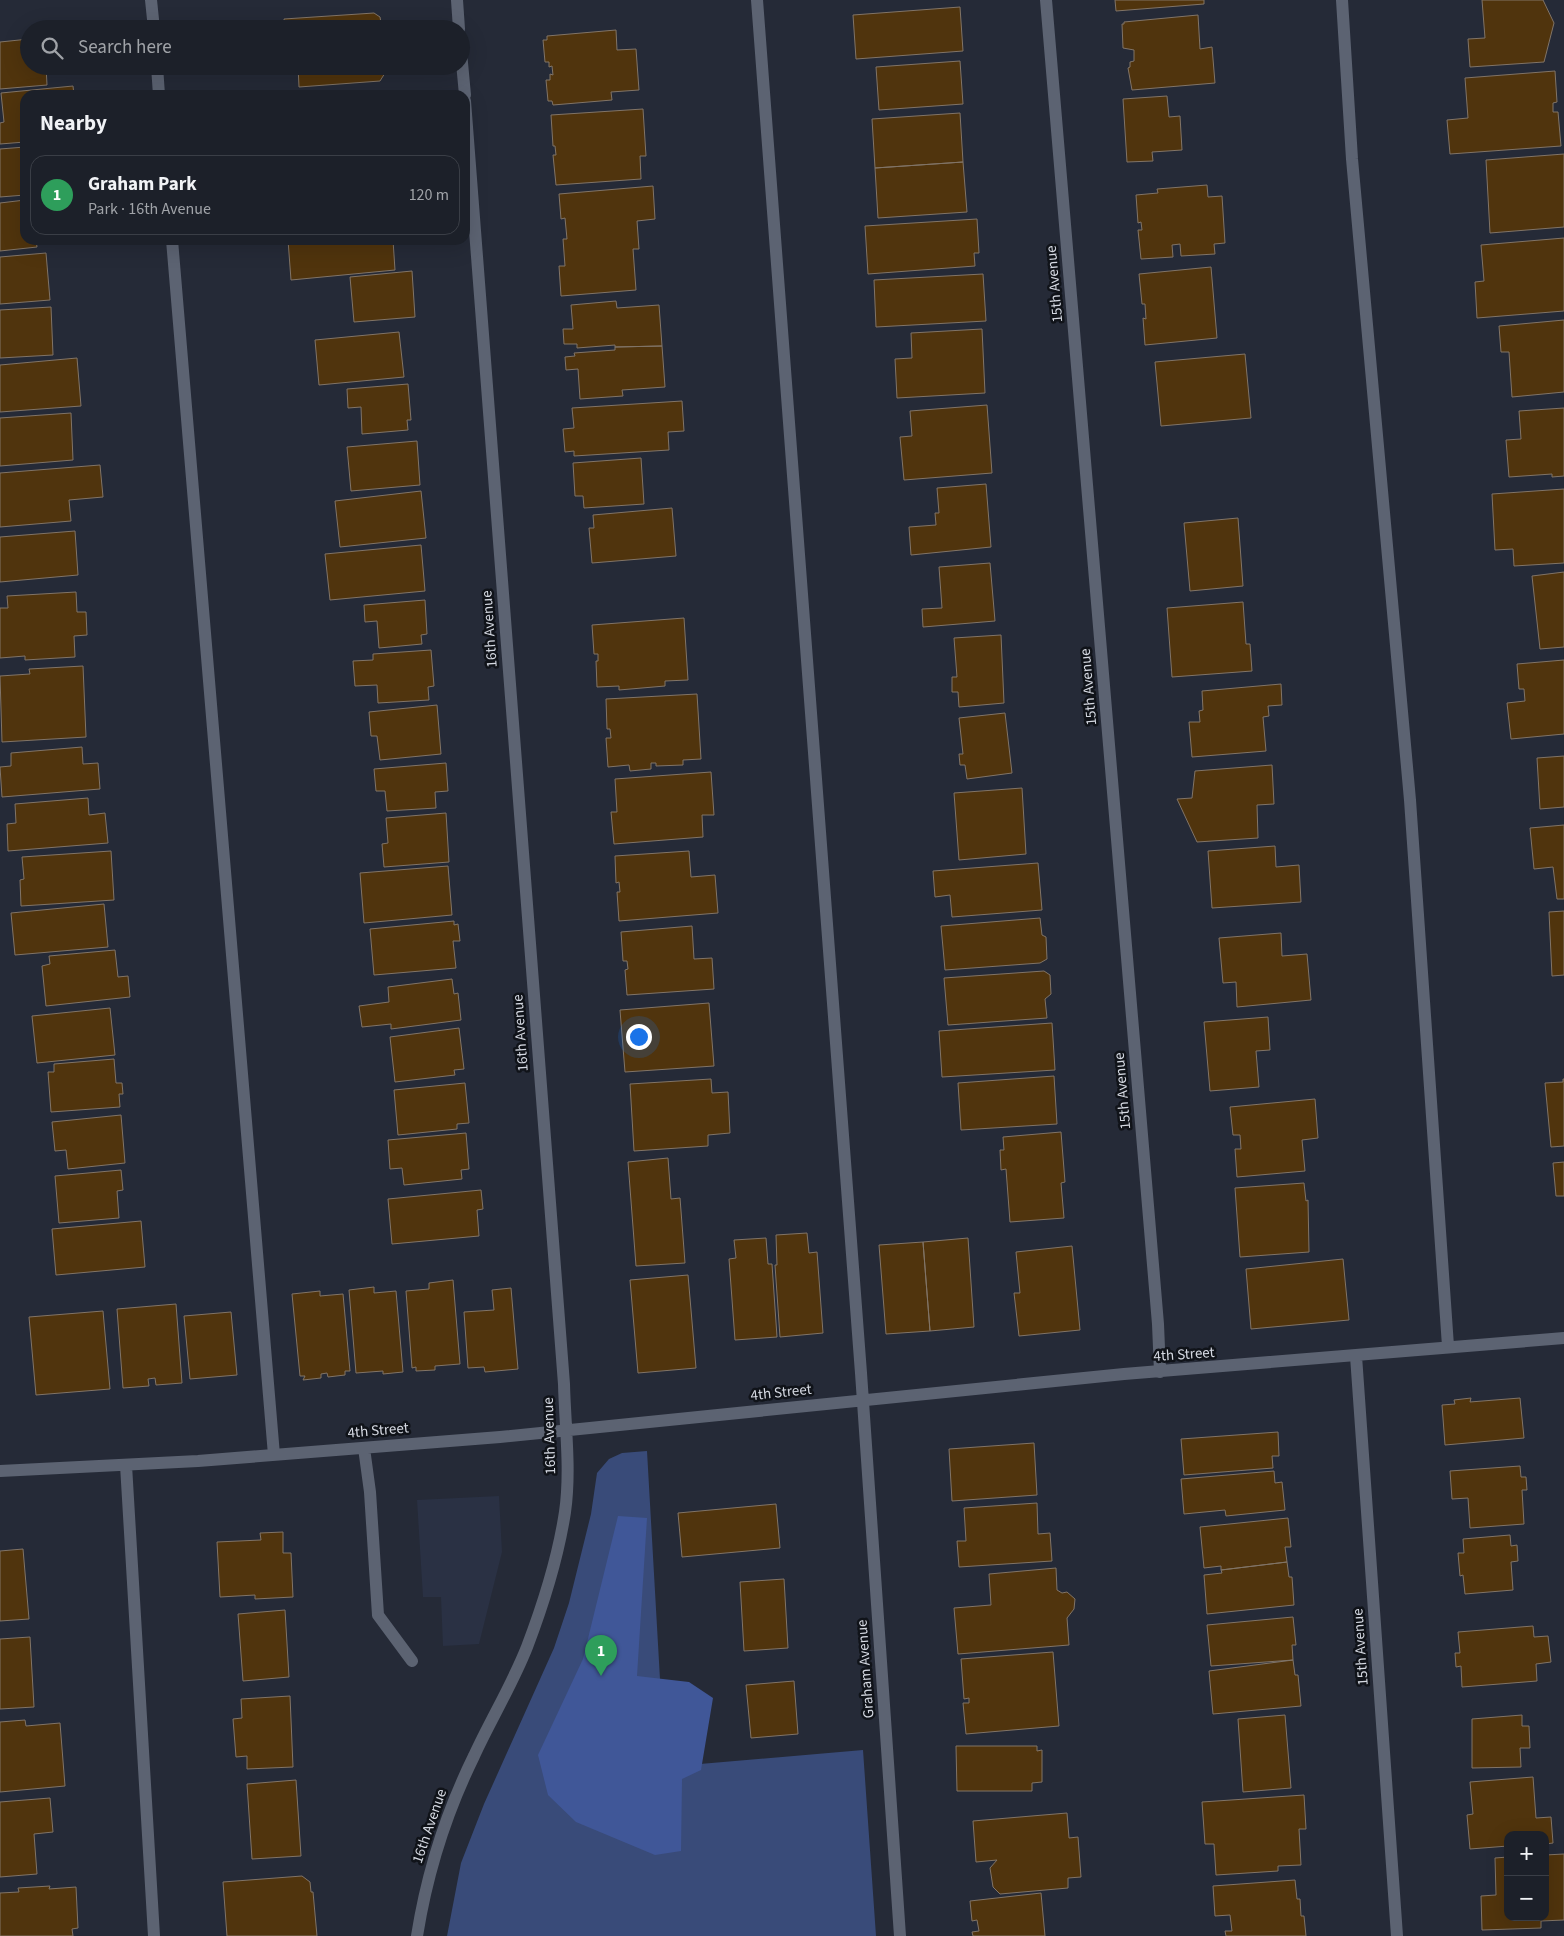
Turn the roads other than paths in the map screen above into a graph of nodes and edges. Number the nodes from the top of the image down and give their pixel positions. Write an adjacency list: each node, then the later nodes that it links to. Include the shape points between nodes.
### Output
1 (152, 0): 6 (street)
2 (457, 0): 7 (street)
3 (757, 0): 18 (street, Graham Avenue)
4 (1046, 0): 17 (street, 15th Avenue, via 1158,1314)
5 (1342, 0): 15 (street, via 1352,159 1410,800)
6 (153, 20)
7 (458, 20)
8 (158, 75): 10 (street)
9 (463, 75): 11 (street)
10 (159, 90)
11 (464, 90)
12 (470, 167): 19 (street, 16th Avenue)
13 (172, 245): 21 (street)
14 (1564, 1338): 15 (street, 4th Street)
15 (1448, 1346): 16 (street, 4th Street)
16 (1356, 1356): 17 (street, 4th Street); 28 (street, 15th Avenue)
17 (1160, 1372): 18 (street, 4th Street)
18 (862, 1399): 19 (street, 4th Street); 27 (street, Graham Avenue)
19 (566, 1431): 20 (street, 4th Street); 26 (street, 16th Avenue, via 565,1512 540,1610 511,1685 474,1755 445,1824 428,1878)
20 (364, 1448): 21 (street, 4th Street); 24 (street, via 378,1615)
21 (274, 1456): 22 (street, 4th Street)
22 (126, 1466): 23 (street, 4th Street); 25 (street)
23 (0, 1471)
24 (412, 1660)
25 (154, 1936)
26 (417, 1936)
27 (900, 1936)
28 (1397, 1936)

